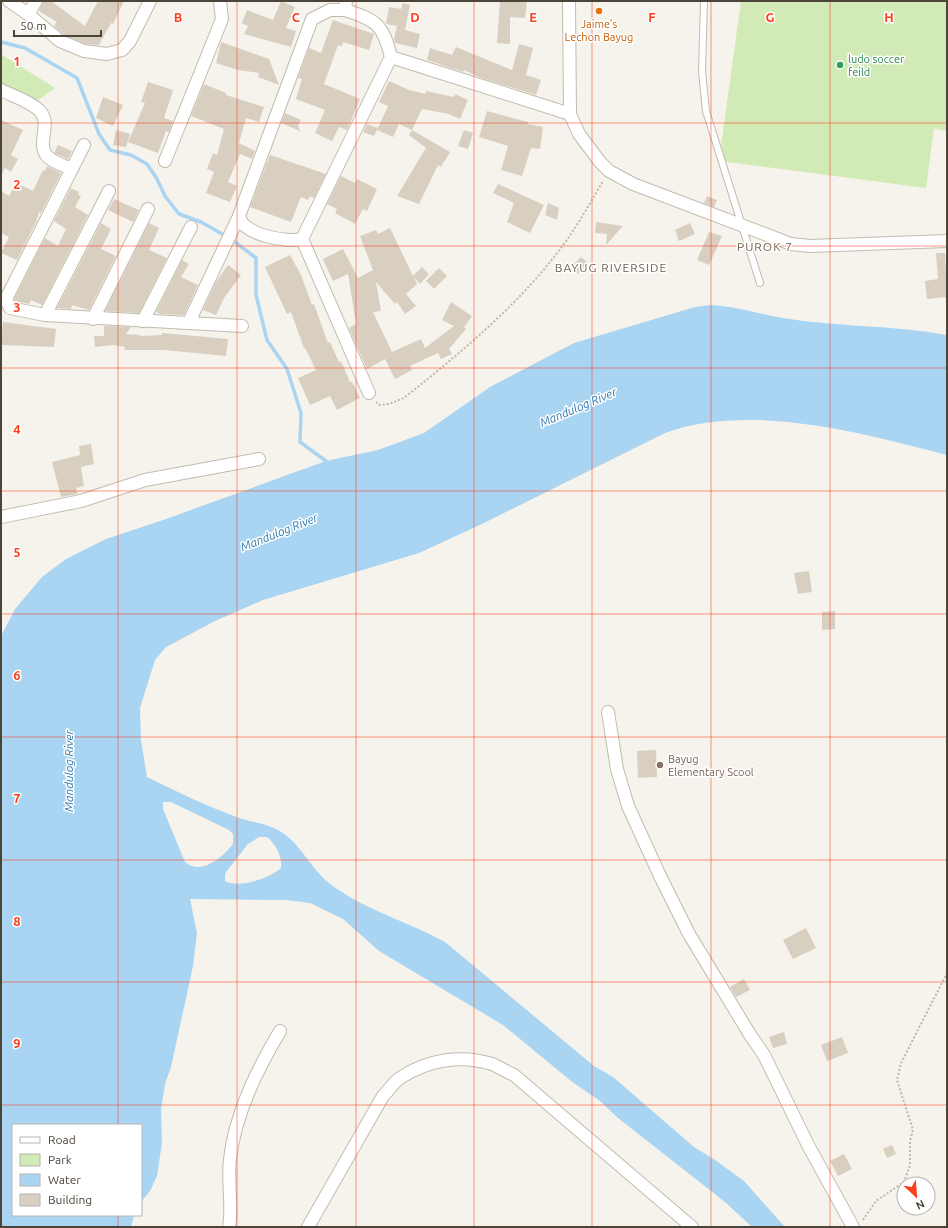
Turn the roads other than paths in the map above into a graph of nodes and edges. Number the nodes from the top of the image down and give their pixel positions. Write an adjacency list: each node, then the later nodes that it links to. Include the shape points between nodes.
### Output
1 (8, 1): 8 (street)
2 (36, 1): 8 (street)
3 (150, 1): 8 (street, via 130,41 122,50 107,54 84,51 60,41)
4 (220, 1): 13 (street, via 222,19)
5 (569, 1): 11 (street)
6 (704, 1): 18 (lane, via 702,71 706,111)
7 (346, 6): 9 (street, via 381,28); 17 (street, via 312,19)
8 (28, 14)
9 (391, 57): 11 (street); 20 (street)
10 (1, 90): 14 (street, via 40,112 46,127 44,152 48,158)
11 (570, 114): 18 (street, via 579,134 609,171 633,184)
12 (84, 145): 14 (street)
13 (164, 162)
14 (72, 169): 23 (street, via 6,300 10,308)
15 (109, 191): 23 (street)
16 (148, 209): 24 (street)
17 (239, 216): 20 (street, via 244,225 252,231 287,240); 26 (street)
18 (740, 223): 21 (street, via 801,246); 22 (lane)
19 (191, 227): 25 (street)
20 (302, 239): 28 (street)
21 (947, 242)
22 (760, 283)
23 (45, 315): 24 (street)
24 (93, 319): 25 (street)
25 (143, 321): 26 (street)
26 (189, 322): 27 (street)
27 (242, 326)
28 (369, 393)
29 (259, 459): 30 (street, via 146,480 81,502)
30 (1, 517)
31 (608, 712): 33 (street, via 617,769 628,806 660,876 689,934 764,1055 808,1145)
32 (280, 1032): 34 (street, via 260,1066 233,1134)
33 (857, 1225)
34 (229, 1227)
35 (308, 1227): 36 (street, via 384,1096 399,1079 418,1068 442,1060 466,1058 492,1064 514,1075)
36 (692, 1227)

